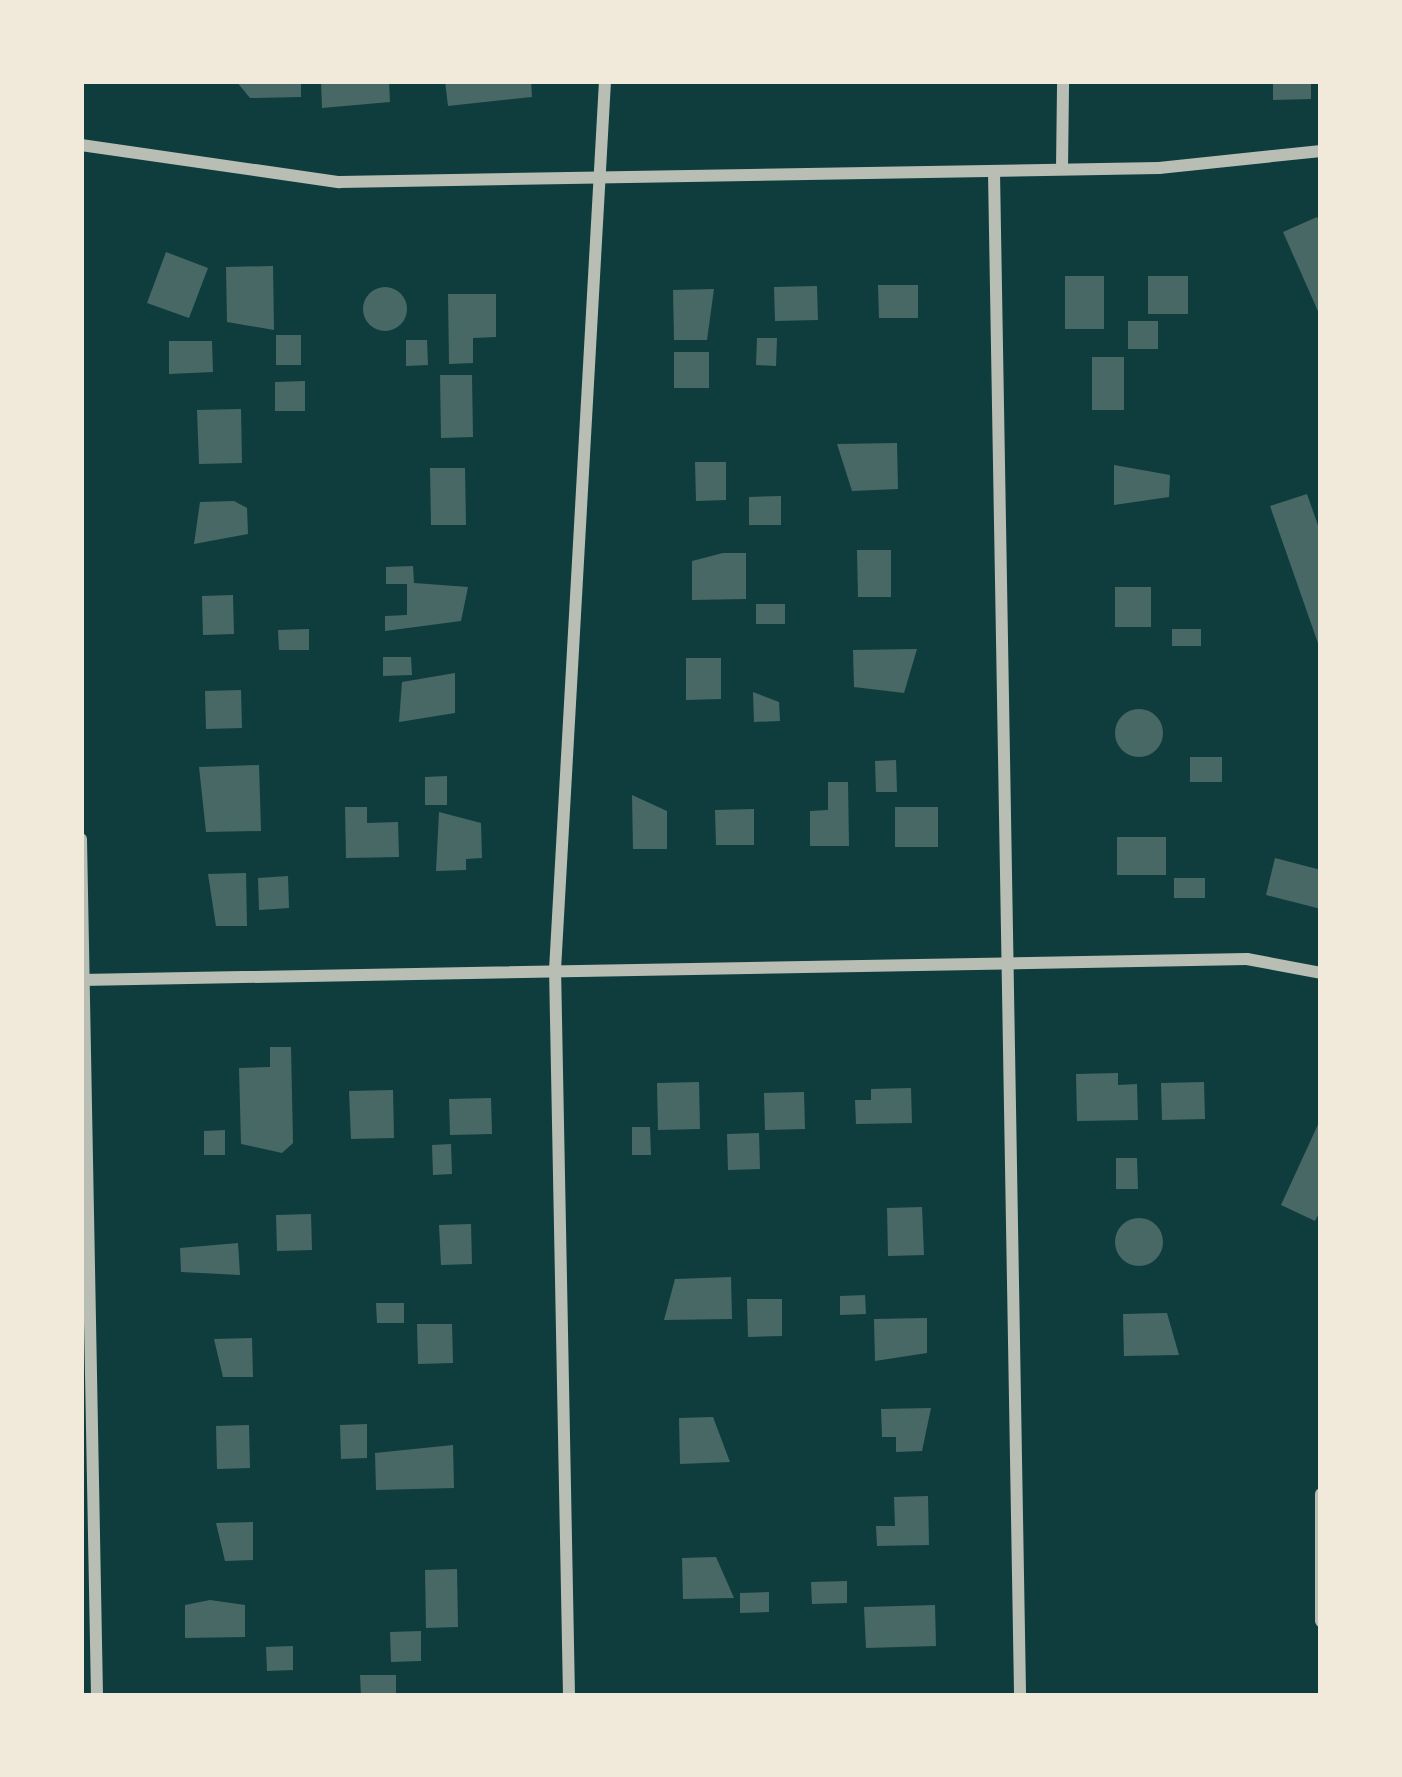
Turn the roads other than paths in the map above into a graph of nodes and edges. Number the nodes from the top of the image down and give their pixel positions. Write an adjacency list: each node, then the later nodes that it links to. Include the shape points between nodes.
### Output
1 (604, 81): 7 (street)
2 (1064, 81): 5 (street)
3 (81, 146): 7 (street, via 339,182)
4 (1321, 151): 5 (street)
5 (1061, 169): 6 (street)
6 (994, 172): 7 (street); 9 (street)
7 (602, 174): 10 (street)
8 (81, 839): 12 (street)
9 (1009, 963): 10 (street); 11 (street, via 1247,959); 17 (street)
10 (555, 970): 12 (street); 16 (street)
11 (1321, 973)
12 (82, 980): 15 (street)
13 (1321, 1494): 14 (street)
14 (1321, 1621)
15 (97, 1696)
16 (569, 1696)
17 (1020, 1696)

